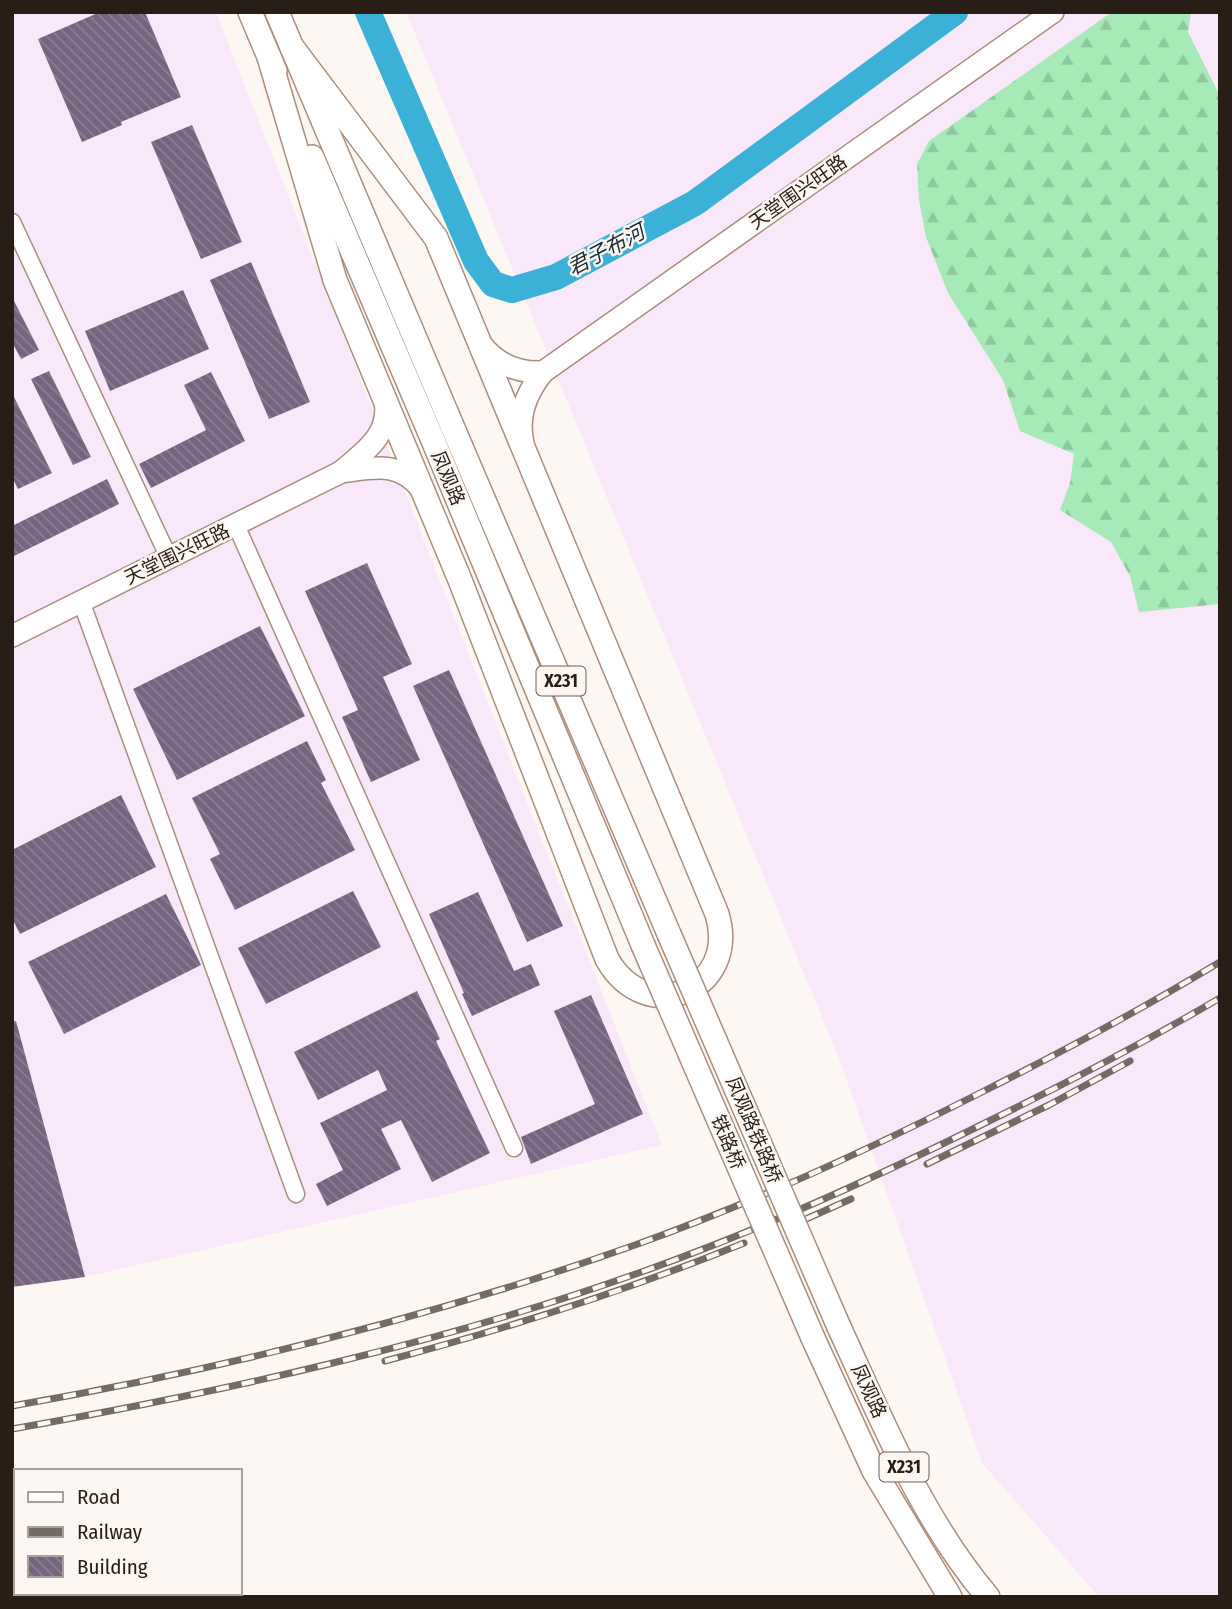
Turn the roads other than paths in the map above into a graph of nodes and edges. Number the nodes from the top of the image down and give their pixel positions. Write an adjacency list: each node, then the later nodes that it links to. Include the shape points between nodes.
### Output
1 (250, 12): 5 (main road, 凤观路 / X231)
2 (277, 12): 4 (main road, 凤观路 / X231)
3 (1053, 12): 8 (street, 天堂围兴旺路)
4 (292, 47): 7 (main road, via 436,238); 19 (main road, 凤观路 / X231)
5 (269, 57): 9 (main road, via 335,280); 18 (main road, 凤观路 / X231)
6 (12, 222): 14 (street)
7 (479, 341): 8 (street, via 502,363); 10 (main road)
8 (543, 373): 10 (street, via 529,392 522,414)
9 (384, 399): 11 (street, via 386,417 380,434); 12 (main road)
10 (524, 450): 15 (main road, via 717,914 722,936 717,959 704,979 685,992 651,995 629,986 613,970)
11 (341, 472): 12 (street, via 390,468 405,473); 13 (street, 天堂围兴旺路)
12 (423, 491): 15 (main road)
13 (236, 525): 14 (street, 天堂围兴旺路); 21 (street)
14 (169, 558): 16 (street, 天堂围兴旺路)
15 (460, 580): 18 (main road)
16 (81, 601): 17 (street, 天堂围兴旺路); 22 (street)
17 (12, 636)
18 (534, 685): 20 (main road, 凤观路 / X231)
19 (669, 933): 23 (main road, 凤观路铁路桥 / X231, bridge)
20 (643, 944): 24 (main road, 铁路桥 / X231, bridge)
21 (514, 1148)
22 (296, 1194)
23 (839, 1327): 26 (main road, 凤观路 / X231, via 907,1474)
24 (813, 1338): 25 (main road, 凤观路 / X231, via 874,1471)
25 (950, 1597)
26 (988, 1597)

